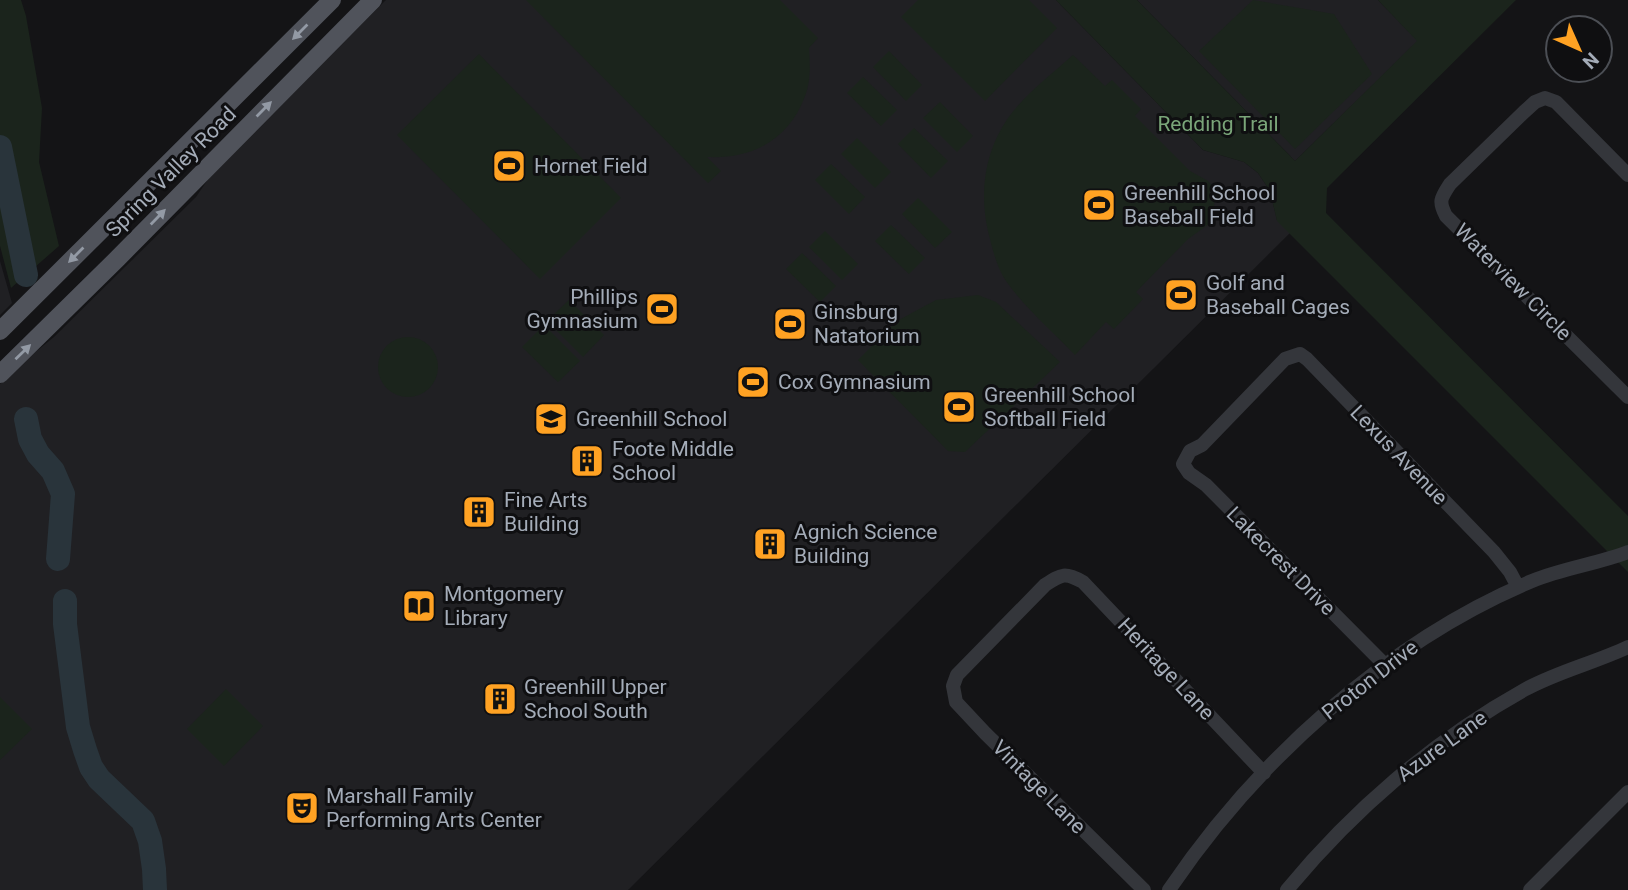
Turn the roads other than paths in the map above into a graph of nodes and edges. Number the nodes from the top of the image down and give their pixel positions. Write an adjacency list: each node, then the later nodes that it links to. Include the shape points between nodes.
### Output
1 (332, 0): 4 (main road, Spring Valley Road, one-way to 4)
2 (373, 0): 5 (main road, Spring Valley Road, one-way to 2)
3 (1628, 175): 6 (street, Waterview Circle, via 1556,102 1545,98 1529,107 1441,198 1451,221)
4 (0, 331)
5 (0, 374)
6 (1628, 397)
7 (1186, 456): 9 (street, Lexus Avenue, via 1285,359 1300,355 1494,552); 11 (street, Lakecrest Drive, via 1183,464 1189,472)
8 (1628, 552): 9 (street, Proton Drive)
9 (1518, 587): 11 (street, Proton Drive, via 1457,617)
10 (1627, 652): 17 (street, Azure Lane, via 1525,689 1438,746 1378,795)
11 (1385, 665): 13 (street, Proton Drive, via 1338,702)
12 (957, 675): 13 (street, Heritage Lane, via 1045,584 1062,575 1072,576 1083,582); 15 (street, Vintage Lane, via 953,686 956,702)
13 (1264, 773): 16 (street, Proton Drive, via 1221,819)
14 (1628, 792): 18 (street)
15 (1144, 890)
16 (1170, 890)
17 (1287, 890)
18 (1530, 890)

